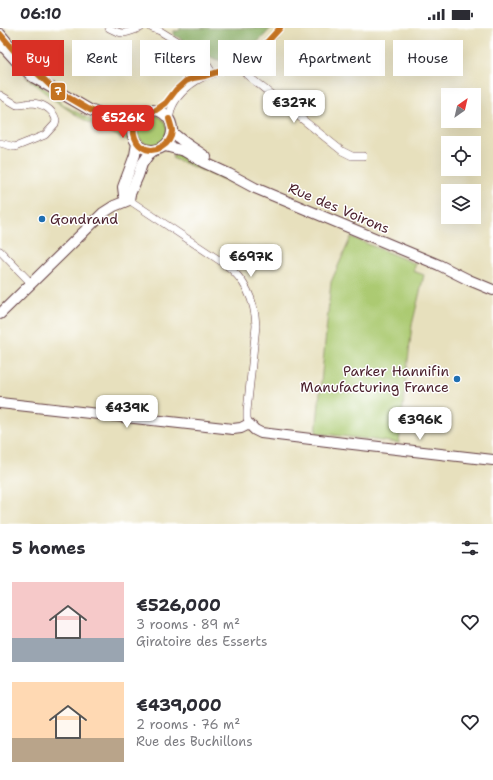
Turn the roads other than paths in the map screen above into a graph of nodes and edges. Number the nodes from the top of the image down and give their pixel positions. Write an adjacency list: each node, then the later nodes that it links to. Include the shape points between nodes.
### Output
1 (109, 28): 2 (street, via 123,33)
2 (140, 28)
3 (152, 28): 9 (street, via 199,55)
4 (280, 28): 6 (street)
5 (0, 34): 13 (street)
6 (269, 40)
7 (0, 43): 13 (street, via 33,77)
8 (218, 72): 9 (street)
9 (213, 74): 10 (street)
10 (210, 75)
11 (205, 76): 15 (street, via 186,81); 16 (street, via 179,96)
12 (248, 76): 23 (street, via 342,151 352,156)
13 (54, 89): 17 (street, via 90,110)
14 (0, 95): 19 (street, via 17,105 43,105 53,112 56,120 45,135 15,147)
15 (156, 110): 16 (street); 17 (street, via 143,112)
16 (169, 118): 18 (street)
17 (132, 126): 20 (street)
18 (172, 132): 21 (street, via 171,139); 24 (street, Rue des Voirons)
19 (0, 143)
20 (137, 143): 22 (street, via 145,149); 25 (street, via 123,187 124,195)
21 (164, 146): 22 (street); 24 (street, Rue des Voirons, via 184,151)
22 (154, 150): 25 (street, via 142,164)
23 (363, 156)
24 (229, 174): 27 (street, Rue des Voirons, via 260,190)
25 (129, 200): 28 (street, via 103,213); 33 (street, via 225,264 246,288 253,305 256,326 247,411)
26 (0, 251): 28 (street)
27 (439, 265): 29 (street, Rue des Voirons); 30 (street, Rue des Voirons)
28 (31, 283): 31 (street)
29 (493, 285)
30 (493, 290)
31 (0, 314)
32 (0, 403): 33 (street, via 229,429 239,429)
33 (249, 424): 34 (street, via 254,430 262,433)
34 (493, 460)

